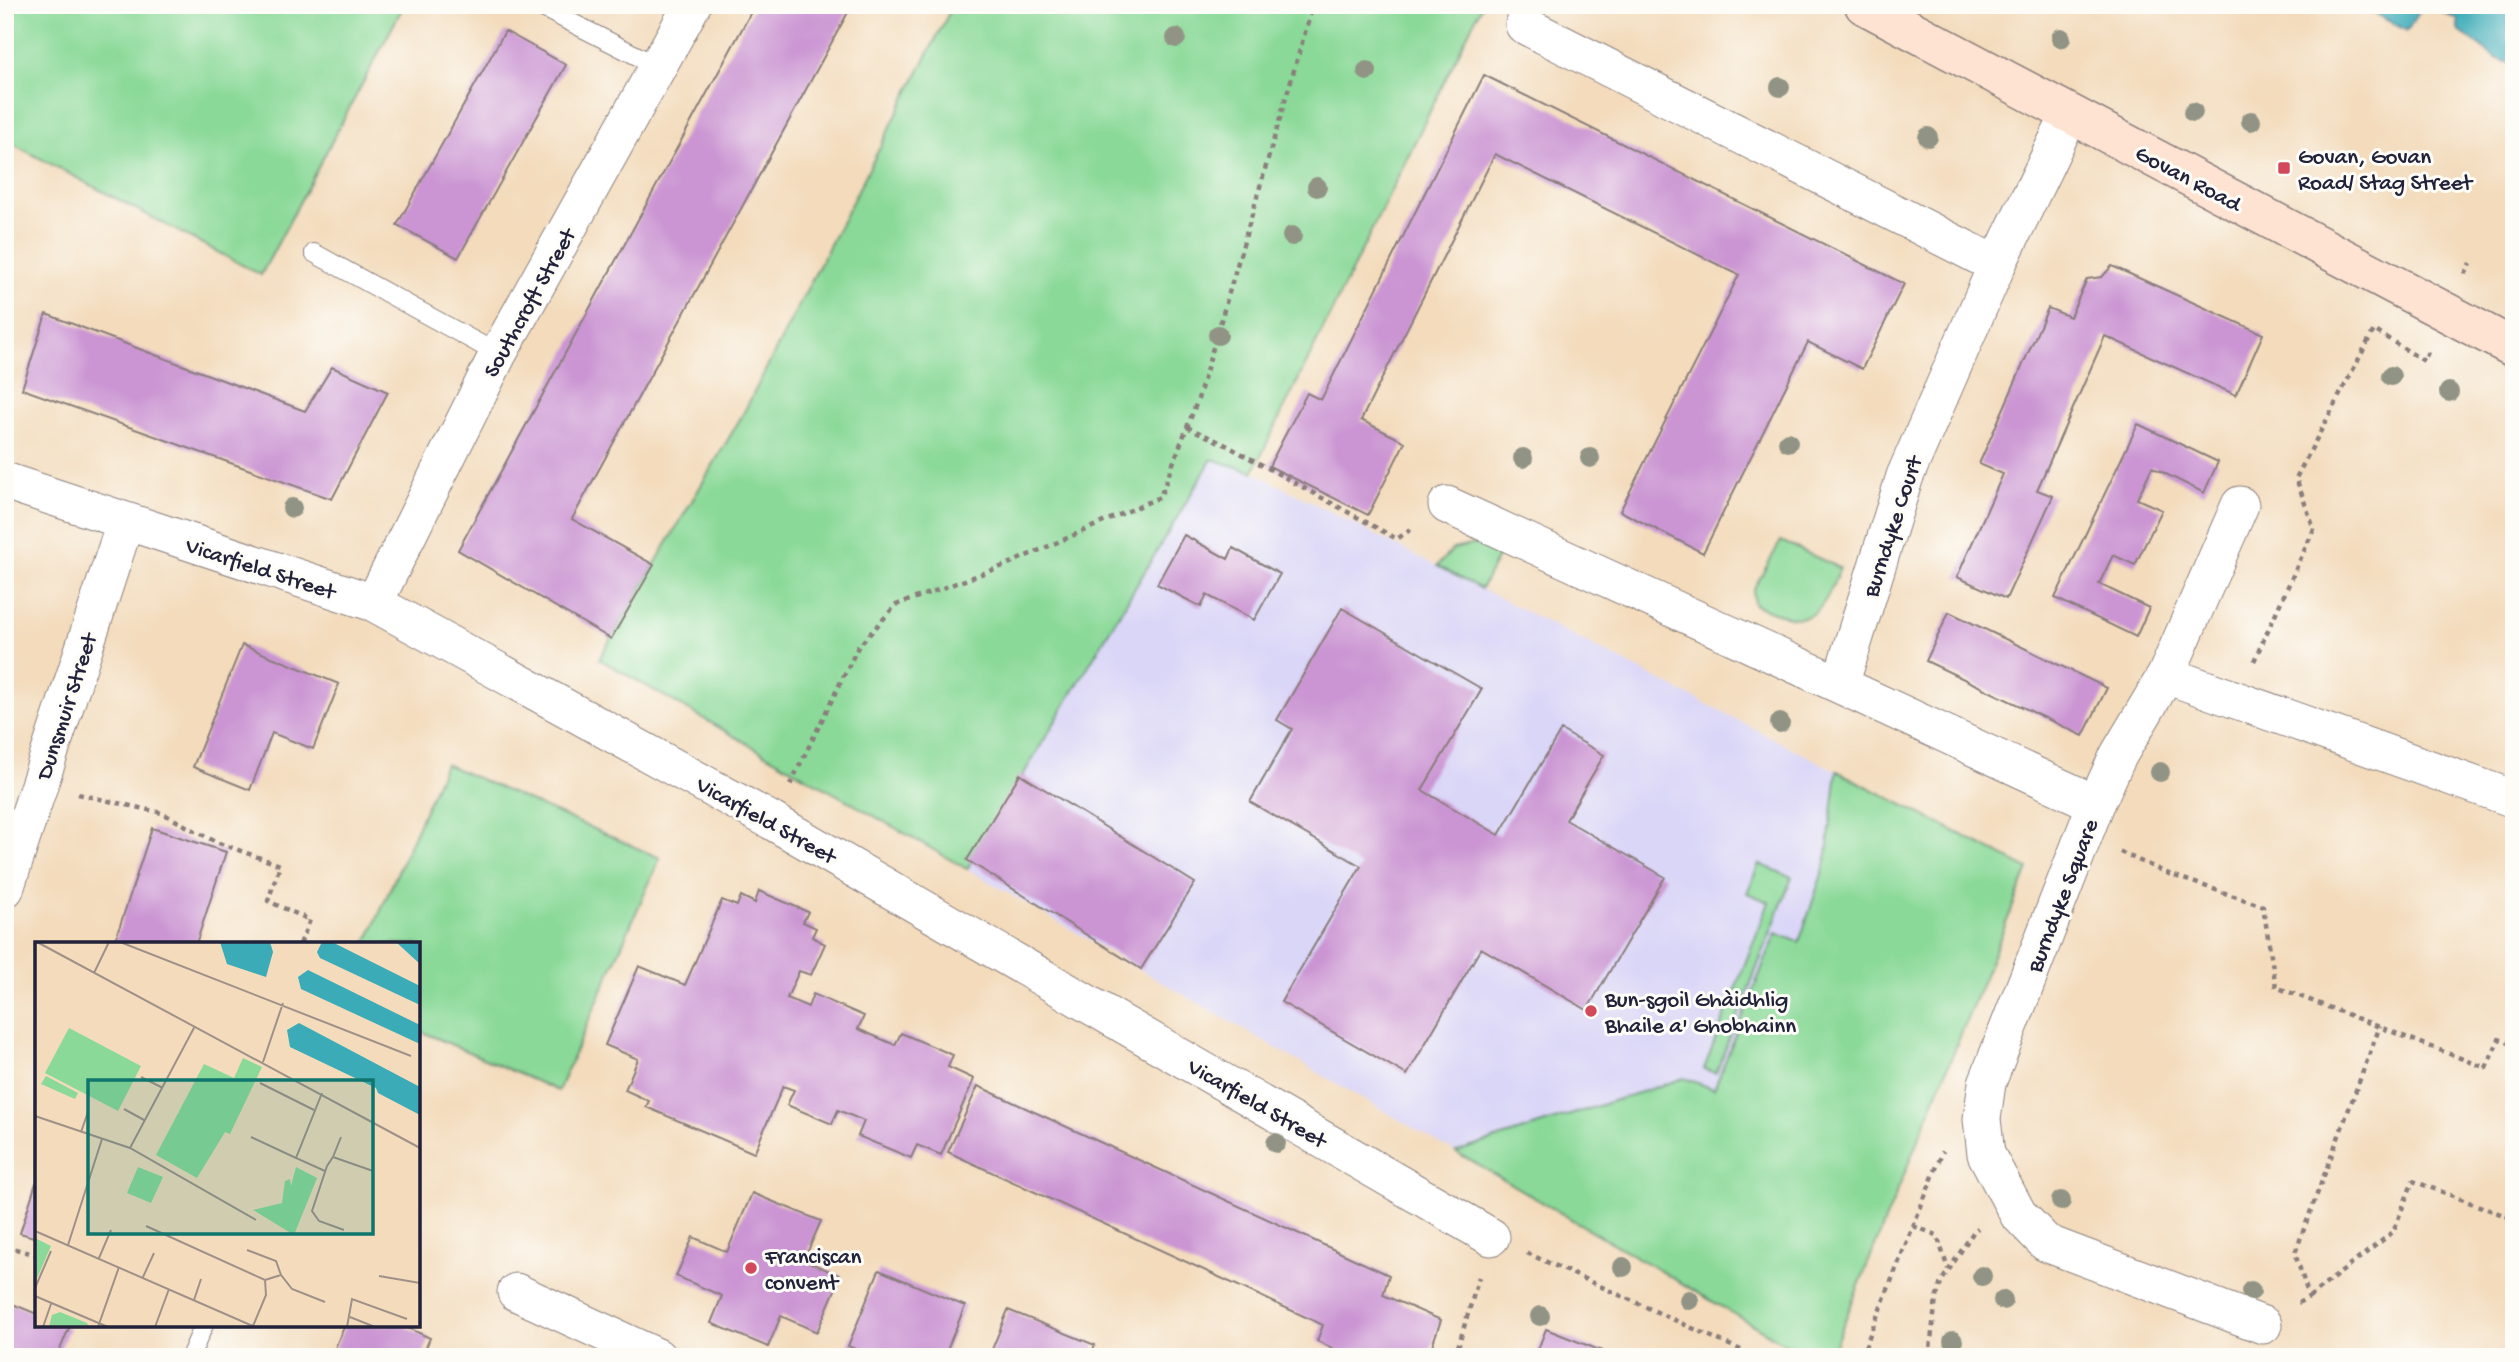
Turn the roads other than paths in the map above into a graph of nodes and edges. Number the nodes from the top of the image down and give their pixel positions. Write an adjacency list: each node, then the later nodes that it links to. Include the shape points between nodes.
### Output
1 (537, 5): 5 (lane)
2 (692, 5): 5 (street, Southcroft Street)
3 (1864, 5): 6 (street, Govan Road)
4 (1524, 25): 8 (street)
5 (659, 67): 10 (street, Southcroft Street)
6 (2070, 114): 8 (street, Burndyke Court); 9 (street, Govan Road)
7 (314, 253): 10 (lane)
8 (1997, 265): 17 (street, Burndyke Court, via 1905,476)
9 (2514, 348)
10 (498, 354): 15 (street, Southcroft Street)
11 (5, 481): 14 (street, Vicarfield Street)
12 (1447, 505): 17 (street)
13 (2240, 505): 16 (street, Burndyke Square)
14 (125, 523): 15 (street, Vicarfield Street); 20 (street, Dunsmuir Street)
15 (374, 603): 21 (street, Vicarfield Street, via 772,821)
16 (2166, 675): 18 (street); 19 (street, Burndyke Square, via 2118,756)
17 (1840, 685): 19 (street)
18 (2514, 799)
19 (2090, 820): 23 (street, Burndyke Square, via 1987,1083 1982,1101 1986,1154 2018,1214 2046,1243)
20 (5, 890)
21 (1491, 1237)
22 (516, 1292): 26 (street)
23 (2263, 1325)
24 (203, 1327): 25 (lane)
25 (190, 1357)
26 (657, 1357)

